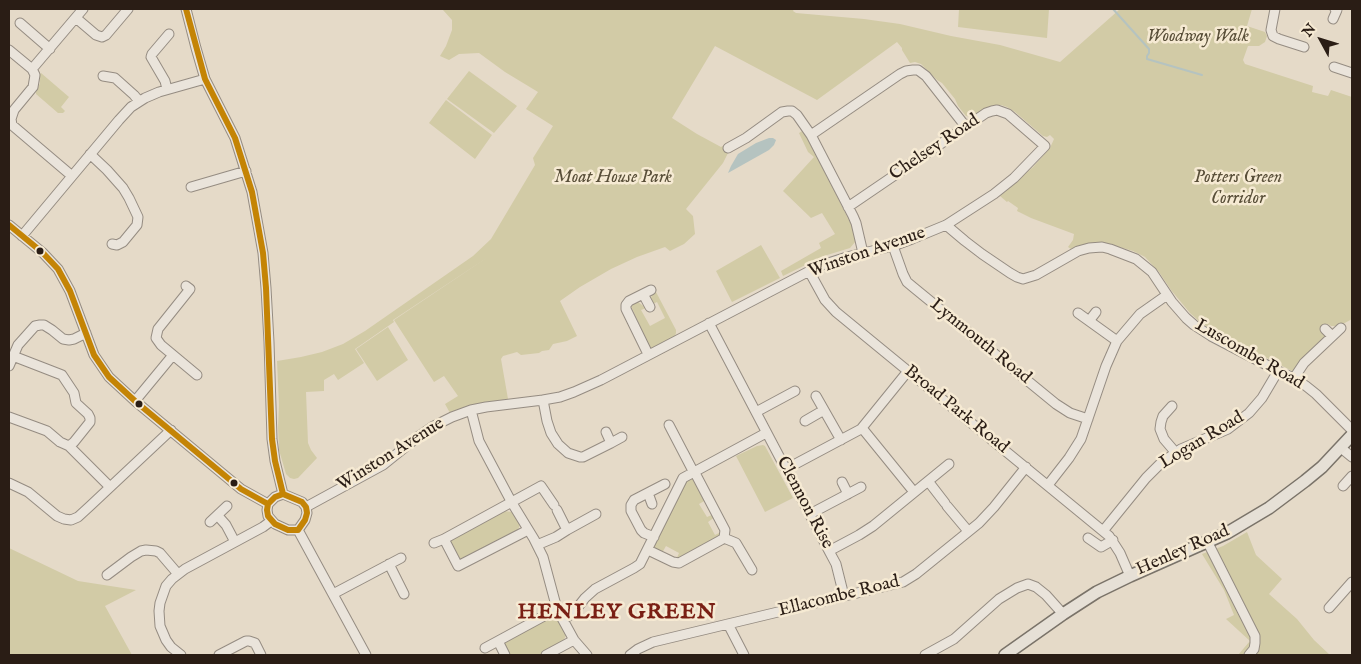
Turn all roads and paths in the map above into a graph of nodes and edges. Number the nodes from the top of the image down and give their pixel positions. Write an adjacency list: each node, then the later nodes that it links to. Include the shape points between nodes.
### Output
1 (83, 9): 6 (street)
2 (128, 9): 6 (street, via 102,37)
3 (186, 9): 17 (street)
4 (1275, 9): 11 (street, via 1273,36)
5 (1335, 9): 7 (street)
6 (76, 18): 10 (street)
7 (1334, 18)
8 (20, 22): 10 (street)
9 (169, 34): 18 (street, via 152,54)
10 (50, 48): 14 (street)
11 (1304, 48)
12 (9, 50): 14 (street)
13 (1334, 67): 15 (street)
14 (32, 69): 20 (street, via 35,75 33,87 14,110)
15 (1352, 74)
16 (103, 76): 19 (street, via 115,78)
17 (205, 79): 18 (street); 26 (street, via 235,138)
18 (167, 89): 19 (street)
19 (139, 101): 25 (street)
20 (10, 123): 27 (street)
21 (966, 127): 22 (street, via 926,76 912,70 900,74); 23 (street, Chelsey Road, via 986,113 1002,111); 29 (street, Chelsey Road)
22 (810, 134): 24 (street, via 792,111 782,112); 29 (street)
23 (1045, 146): 31 (street, Winston Avenue, via 994,194)
24 (728, 148)
25 (90, 154): 27 (street); 33 (street, via 123,188 138,218 137,225 123,242)
26 (246, 171): 28 (street); 97 (street, via 263,253 272,439)
27 (72, 176): 32 (street)
28 (190, 186)
29 (848, 207): 35 (street, via 856,223)
30 (9, 225): 32 (street)
31 (946, 225): 34 (street, Winston Avenue); 38 (street, Luscombe Road, via 964,242 1023,279 1036,276 1082,249 1102,248 1142,263)
32 (22, 236): 46 (street, via 58,269)
33 (112, 244)
34 (893, 246): 35 (street, Winston Avenue); 66 (street, Lynmouth Road, via 903,274 912,287 1056,404)
35 (863, 253): 36 (street, Winston Avenue)
36 (809, 271): 43 (street, Winston Avenue); 53 (street, Broad Park Road, via 829,306)
37 (186, 286): 51 (street, via 190,289 156,333 159,343)
38 (1167, 295): 48 (street, via 1140,314); 54 (street, Luscombe Road, via 1186,318 1202,330)
39 (650, 307): 50 (street, via 647,292 626,305)
40 (1096, 312): 42 (street)
41 (1078, 313): 42 (street)
42 (1089, 321): 48 (street)
43 (709, 323): 50 (street, Winston Avenue); 64 (street, Clennon Rise)
44 (1341, 328): 47 (street)
45 (1325, 329): 47 (street)
46 (86, 333): 49 (street, via 69,340 44,326 35,326); 59 (street, via 104,370)
47 (1332, 336): 56 (street, via 1304,363)
48 (1117, 341): 66 (street)
49 (12, 351): 52 (street); 78 (street, via 62,375 74,393 76,403 88,414 90,422)
50 (648, 354): 60 (street, Winston Avenue, via 574,392)
51 (173, 355): 55 (street); 59 (street)
52 (9, 366)
53 (908, 371): 69 (street); 83 (street, Broad Park Road)
54 (1278, 371): 56 (street, Luscombe Road); 80 (street, Logan Road, via 1257,405 1239,421)
55 (197, 375)
56 (1294, 378): 71 (street, Luscombe Road, via 1316,394)
57 (795, 391): 64 (street)
58 (816, 396): 63 (street)
59 (135, 400): 70 (street)
60 (543, 400): 62 (street, Winston Avenue); 77 (street, via 550,433 568,453 583,457)
61 (1172, 406): 80 (street, via 1163,416 1160,429)
62 (471, 410): 99 (street, via 480,441); 103 (street, Winston Avenue, via 432,427 383,465)
63 (824, 410): 67 (street); 76 (street)
64 (756, 412): 73 (street, Clennon Rise)
65 (9, 417): 78 (street, via 47,431)
66 (1088, 418): 91 (street, via 1078,445)
67 (805, 420)
68 (669, 425): 85 (street)
69 (862, 428): 76 (street); 95 (street)
70 (171, 430): 93 (street); 100 (street, via 241,489)
71 (1352, 430)
72 (606, 432): 77 (street)
73 (766, 433): 84 (street, Clennon Rise); 85 (street)
74 (1352, 435): 79 (main road, Henley Road)
75 (622, 437): 77 (street)
76 (841, 440): 84 (street)
77 (611, 443)
78 (69, 446): 93 (street)
79 (1341, 448): 81 (street); 120 (main road, Henley Road, via 1269,508)
80 (1176, 453): 113 (street, Logan Road, via 1150,474)
81 (1352, 457)
82 (949, 464): 87 (street)
83 (1026, 467): 91 (street, Broad Park Road); 112 (street, Ellacombe Road, via 994,507)
84 (786, 469): 105 (street, Clennon Rise)
85 (694, 471): 114 (street, via 680,482); 115 (street, via 725,530)
86 (1352, 476): 92 (street)
87 (928, 481): 95 (street); 112 (street)
88 (842, 482): 98 (street)
89 (9, 483): 93 (street, via 28,492 57,516 71,520)
90 (665, 484): 96 (street)
91 (1048, 485): 113 (street, Broad Park Road)
92 (1343, 486)
93 (110, 487)
94 (861, 487): 98 (street)
95 (914, 492): 124 (street, via 866,531)
96 (648, 493): 101 (street); 114 (street, via 634,500 630,508 641,530)
97 (283, 494): 100 (street); 103 (street)
98 (848, 494): 105 (street)
99 (512, 502): 110 (street); 111 (street, via 541,486); 117 (street)
100 (268, 504): 107 (street)
101 (652, 504)
102 (227, 506): 106 (street)
103 (306, 507): 109 (street, via 305,520)
104 (596, 514): 111 (street)
105 (810, 514): 124 (street, Clennon Rise)
106 (218, 516): 108 (street); 119 (street)
107 (271, 521): 109 (street, via 288,530); 119 (street)
108 (210, 522)
109 (298, 530): 134 (street)
110 (528, 530): 122 (street); 127 (street)
111 (567, 530): 122 (street)
112 (968, 531): 136 (street, Ellacombe Road, via 910,578)
113 (1103, 531): 118 (street, Broad Park Road)
114 (654, 537): 123 (street)
115 (724, 538): 123 (street, via 677,563); 128 (street, via 736,542)
116 (1088, 538): 118 (street, via 1101,547)
117 (444, 539): 121 (street); 127 (street)
118 (1113, 540): 132 (street, Broad Park Road)
119 (235, 542): 130 (street)
120 (1207, 542): 132 (main road, Henley Road); 156 (street, via 1255,636 1255,646)
121 (434, 543)
122 (538, 546): 138 (street)
123 (648, 550): 140 (street, via 640,564 594,589)
124 (829, 551): 136 (street, Clennon Rise, via 836,564)
125 (401, 558): 126 (street)
126 (389, 564): 134 (street); 135 (street)
127 (458, 566): 129 (street)
128 (752, 570)
129 (449, 572)
130 (178, 574): 131 (street, via 160,553 146,550); 145 (street, via 166,586 159,612 166,640)
131 (107, 576)
132 (1130, 576): 139 (main road, Henley Road)
133 (1352, 582): 137 (street)
134 (333, 594): 148 (street)
135 (404, 594)
136 (844, 596): 141 (street, Ellacombe Road)
137 (1329, 608)
138 (557, 609): 140 (street); 143 (street)
139 (1063, 614): 154 (street, via 1046,595 1028,584 999,598 954,639); 155 (main road, Henley Road)
140 (563, 620): 142 (street)
141 (728, 624): 152 (street, Ellacombe Road, via 653,642); 153 (street)
142 (574, 640): 150 (street); 151 (street)
143 (498, 641): 144 (street); 149 (street)
144 (485, 648)
145 (181, 655)
146 (218, 655): 147 (street, via 249,640 255,643)
147 (261, 655)
148 (366, 655)
149 (504, 655)
150 (546, 655)
151 (587, 655)
152 (630, 655)
153 (744, 655)
154 (925, 655)
155 (1005, 655)
156 (1248, 655)

